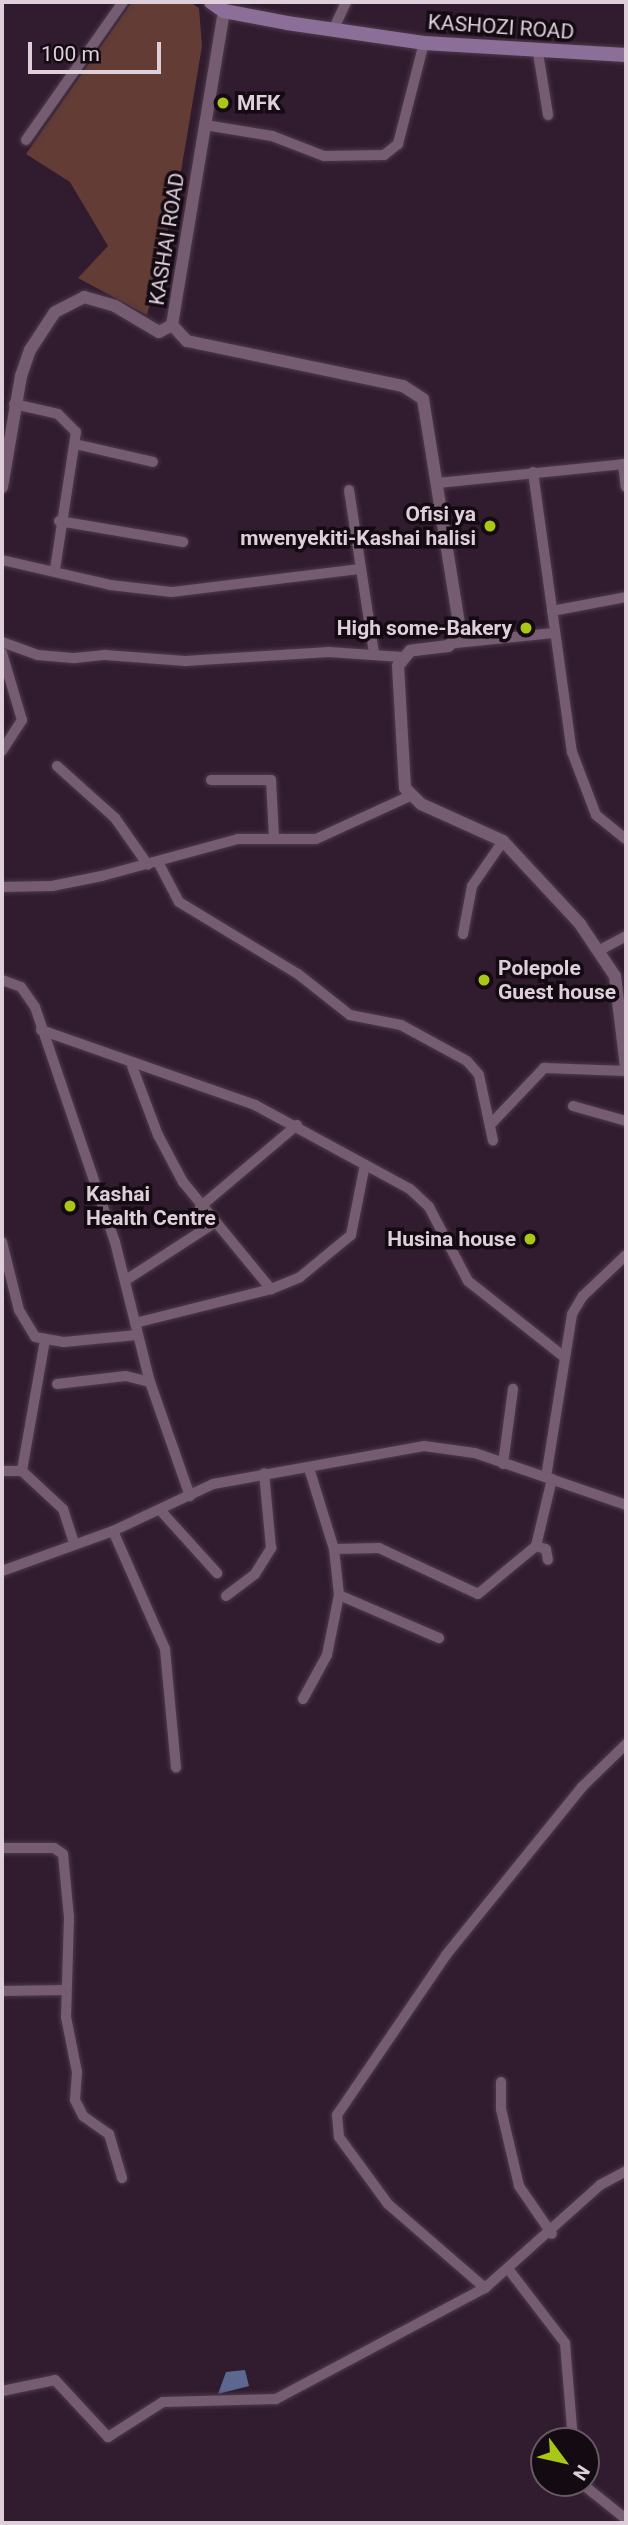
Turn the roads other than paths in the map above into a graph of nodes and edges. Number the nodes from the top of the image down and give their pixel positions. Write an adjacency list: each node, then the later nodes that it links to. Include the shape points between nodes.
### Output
1 (123, 2): 11 (street)
2 (211, 2): 4 (main road, KASHOZI ROAD)
3 (346, 2): 5 (street)
4 (224, 10): 5 (main road, KASHOZI ROAD); 10 (street, KASHAI ROAD)
5 (334, 27): 6 (main road, KASHOZI ROAD)
6 (424, 43): 7 (main road, KASHOZI ROAD); 10 (street, via 398,144 384,155 324,156 272,136)
7 (538, 53): 8 (main road, KASHOZI ROAD); 9 (street)
8 (626, 55)
9 (548, 115)
10 (205, 125): 12 (street, KASHAI ROAD)
11 (26, 140)
12 (172, 325): 13 (street, KASHAI ROAD, via 159,332 100,299 66,302 30,350); 18 (street, via 187,341 416,391 427,415)
13 (14, 404): 14 (street, via 65,417 76,432); 19 (street, KASHAI ROAD)
14 (75, 444): 15 (street); 22 (street)
15 (153, 461)
16 (625, 464): 17 (street); 20 (street)
17 (533, 472): 18 (street); 28 (street)
18 (438, 483): 31 (street, via 461,625)
19 (2, 487)
20 (626, 487)
21 (349, 490): 25 (street)
22 (59, 521): 23 (street); 26 (street)
23 (183, 542)
24 (2, 561): 26 (street)
25 (358, 569): 26 (street, via 172,592 110,585); 33 (street)
26 (55, 570)
27 (626, 597): 28 (street)
28 (552, 611): 29 (street)
29 (553, 633): 31 (street); 40 (street, via 581,780 605,827)
30 (2, 642): 33 (street, via 37,655 75,658 105,655 185,661)
31 (456, 643): 34 (street)
32 (2, 653): 35 (street, via 22,720)
33 (374, 653): 34 (street)
34 (402, 657): 38 (street, via 397,708)
35 (2, 751)
36 (57, 766): 42 (street, via 115,818)
37 (211, 780): 39 (street, via 271,780 276,791)
38 (410, 796): 39 (street, via 335,834 300,840); 41 (street)
39 (275, 837): 42 (street, via 238,839)
40 (626, 839)
41 (503, 841): 44 (street, via 472,886); 46 (street)
42 (153, 863): 43 (street, via 52,886); 55 (street, via 179,902 298,974 350,1014 401,1025 467,1061 479,1076)
43 (2, 887)
44 (463, 934)
45 (626, 936): 46 (street)
46 (600, 950): 48 (street, via 615,976)
47 (2, 980): 49 (street, via 21,987 31,999)
48 (623, 1029): 51 (street)
49 (41, 1030): 50 (street); 62 (street)
50 (132, 1066): 54 (street); 58 (street, via 158,1135)
51 (626, 1069): 55 (street, via 544,1068)
52 (573, 1106): 53 (street)
53 (626, 1121)
54 (297, 1125): 57 (street); 58 (street)
55 (490, 1125): 56 (street)
56 (493, 1140)
57 (365, 1164): 63 (street, via 351,1235 300,1277); 67 (street, via 419,1195 468,1281)
58 (200, 1207): 59 (street)
59 (214, 1223): 62 (street); 63 (street)
60 (2, 1242): 66 (street, via 19,1310 34,1337)
61 (626, 1255): 67 (street, via 583,1296 572,1314)
62 (126, 1280): 64 (street)
63 (271, 1289): 64 (street)
64 (135, 1323): 65 (street)
65 (138, 1335): 66 (street); 68 (street)
66 (45, 1340): 74 (street)
67 (563, 1356): 76 (street)
68 (150, 1382): 69 (street, via 126,1376); 77 (street)
69 (57, 1384)
70 (513, 1389): 71 (street)
71 (503, 1464): 72 (street, via 450,1447 424,1446); 76 (street)
72 (309, 1468): 75 (street); 83 (street)
73 (2, 1471): 74 (street)
74 (22, 1471): 81 (street, via 68,1516)
75 (264, 1473): 77 (street, via 213,1484); 88 (street, via 271,1548 255,1574)
76 (549, 1478): 78 (street); 82 (street)
77 (190, 1496): 79 (street)
78 (626, 1505)
79 (161, 1511): 80 (street); 86 (street)
80 (113, 1531): 81 (street); 92 (street, via 165,1649)
81 (74, 1543): 85 (street)
82 (536, 1546): 83 (street, via 478,1594 379,1548); 84 (street, via 547,1549)
83 (334, 1549): 87 (street)
84 (548, 1560)
85 (2, 1570)
86 (217, 1573)
87 (339, 1595): 89 (street); 90 (street, via 327,1655)
88 (226, 1596)
89 (439, 1638)
90 (303, 1699)
91 (626, 1744): 101 (street, via 582,1787 446,1955 337,2115 339,2137 388,2204)
92 (176, 1767)
93 (2, 1848): 94 (street, via 54,1848 63,1854 69,1917)
94 (66, 1990): 95 (street); 98 (street, via 65,2017 77,2072 75,2100 83,2116 109,2134)
95 (2, 1991)
96 (502, 2082): 99 (street, via 501,2109 519,2186)
97 (626, 2171): 99 (street, via 600,2185)
98 (122, 2178)
99 (552, 2234): 100 (street)
100 (509, 2270): 101 (street); 103 (street, via 565,2343)
101 (485, 2288): 102 (street, via 286,2395 266,2400 163,2402 113,2436 98,2432 55,2380)
102 (2, 2391)
103 (572, 2427)
104 (598, 2497): 105 (street)
105 (626, 2519)

